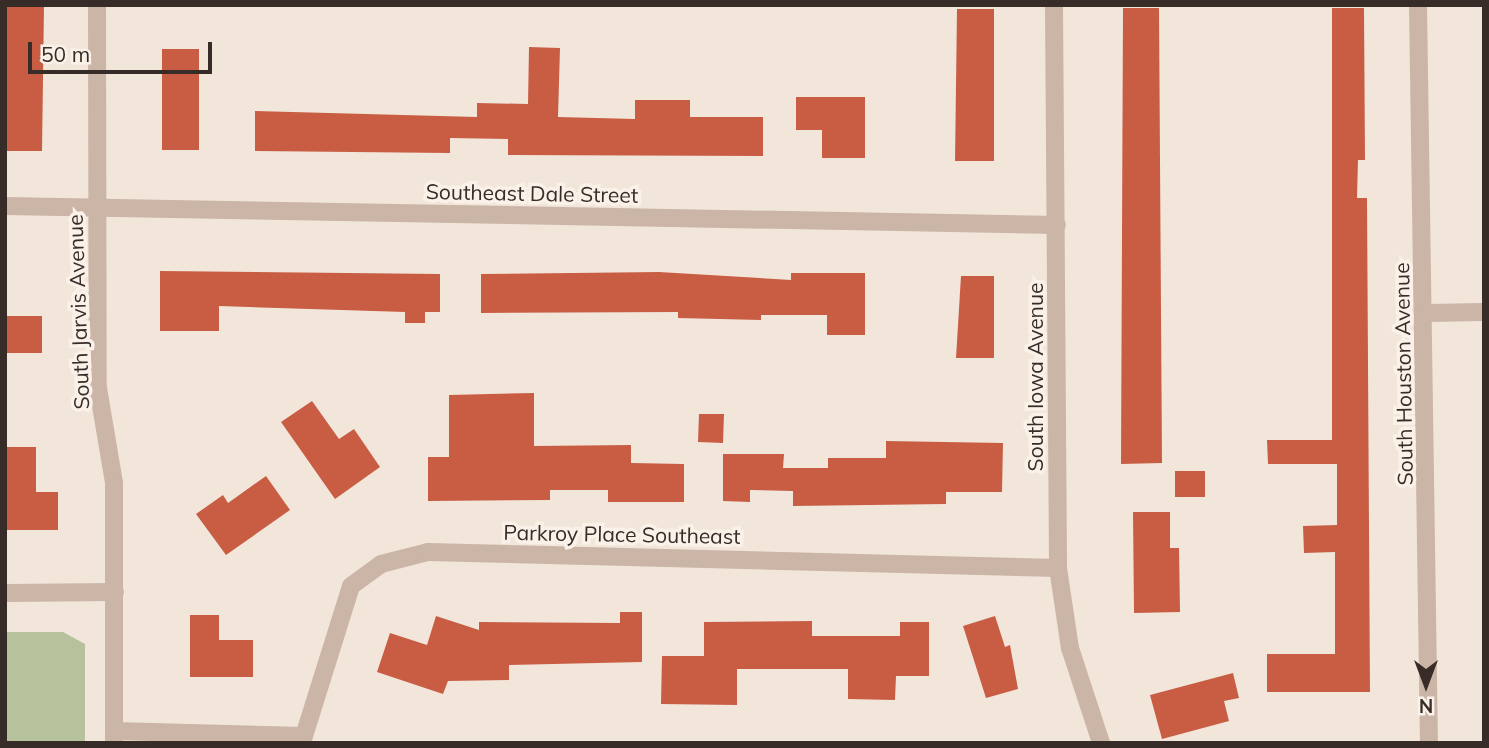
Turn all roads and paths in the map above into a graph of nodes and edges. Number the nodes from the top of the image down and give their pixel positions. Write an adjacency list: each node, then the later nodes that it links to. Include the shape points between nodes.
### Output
1 (97, 5): 5 (street, South Jarvis Avenue)
2 (1054, 5): 6 (street, South Iowa Avenue)
3 (1418, 5): 8 (street, South Houston Avenue)
4 (5, 206): 5 (street, Southeast Dale Street)
5 (97, 208): 6 (street, Southeast Dale Street); 10 (street, South Jarvis Avenue, via 98,388 114,483)
6 (1057, 225): 9 (street, South Iowa Avenue)
7 (1484, 312): 8 (street)
8 (1426, 313): 15 (street, South Houston Avenue)
9 (1058, 568): 13 (street, Parkroy Place Southeast, via 428,552 381,564 351,586); 14 (street, South Iowa Avenue, via 1070,648)
10 (115, 592): 11 (street); 12 (street, South Jarvis Avenue)
11 (5, 593)
12 (114, 737): 13 (street)
13 (304, 740)
14 (1101, 743)
15 (1429, 743)

